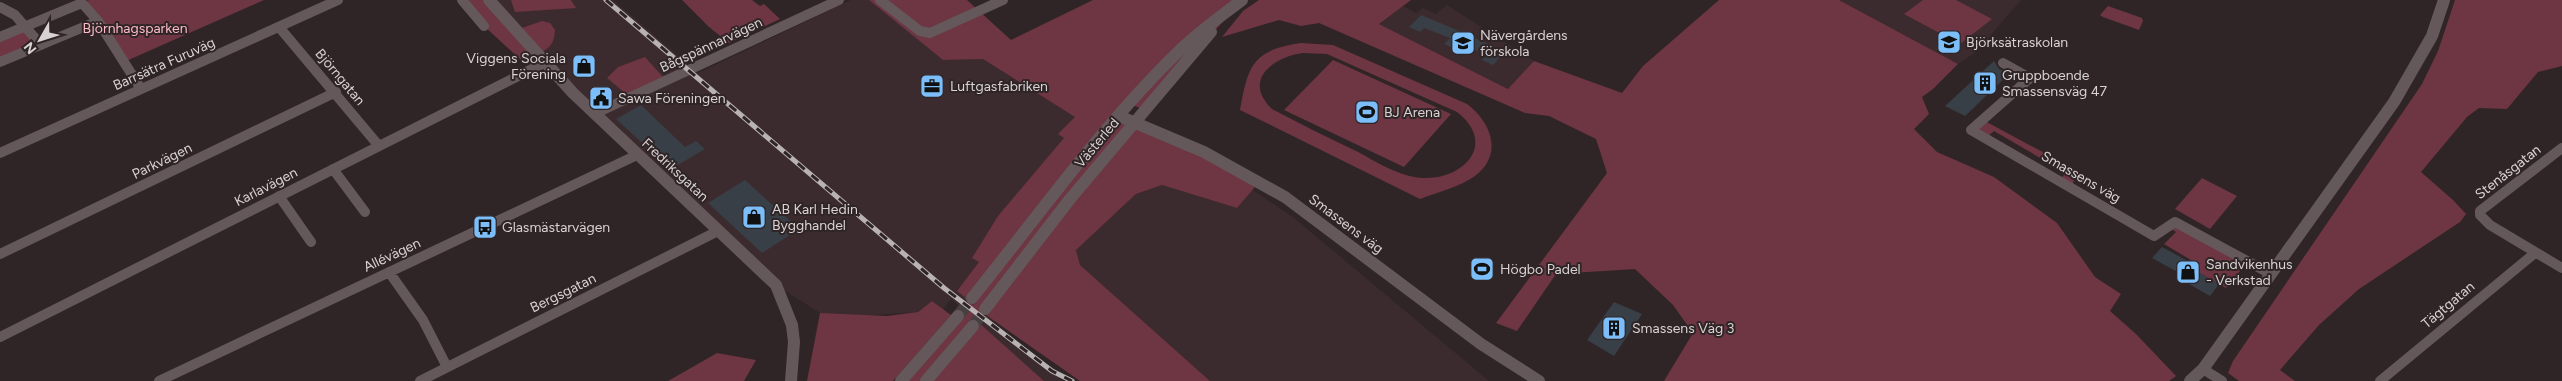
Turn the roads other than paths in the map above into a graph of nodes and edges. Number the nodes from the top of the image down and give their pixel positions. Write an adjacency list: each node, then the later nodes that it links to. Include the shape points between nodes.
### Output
1 (338, 0): 13 (street, Barrsätra Furuväg)
2 (462, 0): 12 (street)
3 (488, 0): 17 (street, Fredriksgatan)
4 (840, 0): 21 (street, Bågspännarvägen)
5 (880, 0): 6 (street, via 920,31 930,33)
6 (1003, 0)
7 (2444, 0): 37 (street, via 2428,44 2394,102)
8 (1240, 2): 22 (street, Västerled, via 1178,52); 23 (street, Västerled)
9 (0, 7): 11 (street)
10 (98, 21): 11 (street, via 82,3); 15 (street); 19 (street)
11 (26, 26): 14 (street); 15 (street)
12 (484, 26)
13 (279, 27): 19 (street, Barrsätra Furuväg); 20 (street, Björngatan)
14 (0, 38)
15 (41, 45): 16 (street)
16 (0, 62)
17 (544, 63): 21 (street, Fredriksgatan); 24 (street, Karlavägen)
18 (2003, 63): 37 (street, Smassens väg, via 2030,78 1972,130 2154,236 2175,222)
19 (141, 89): 26 (street, Barrsätra Furuväg)
20 (336, 92): 24 (street, Björngatan); 34 (street, Parkvägen)
21 (594, 114): 27 (street, Fredriksgatan)
22 (1119, 116): 23 (street, Smassens väg); 38 (street, Västerled)
23 (1135, 122): 39 (street, Västerled, via 1070,199); 50 (street, Smassens väg, via 1205,152 1274,190 1481,344)
24 (378, 146): 28 (street, Karlavägen)
25 (2562, 148): 33 (street, Stenåsgatan, via 2480,211 2482,220)
26 (0, 153)
27 (637, 155): 31 (street, Fredriksgatan); 36 (street, Allévägen)
28 (332, 169): 29 (street, Karlavägen); 30 (street)
29 (279, 196): 32 (street); 42 (street, Karlavägen)
30 (365, 212)
31 (718, 230): 43 (street, Bergsgatan); 47 (street, Fredriksgatan, via 776,285 792,325)
32 (311, 242)
33 (2535, 253): 35 (street); 53 (street, Tägtgatan)
34 (0, 254)
35 (2562, 268)
36 (388, 272): 43 (street, via 423,320); 45 (street, Allévägen)
37 (2271, 274): 44 (street)
38 (972, 298)
39 (985, 309)
40 (958, 316): 48 (street)
41 (972, 326): 49 (street)
42 (0, 337)
43 (447, 367): 46 (street, Bergsgatan)
44 (2204, 369): 51 (street); 52 (street)
45 (160, 381)
46 (420, 381)
47 (791, 381)
48 (901, 381)
49 (926, 381)
50 (1539, 381)
51 (2190, 381)
52 (2222, 381)
53 (2380, 381)

